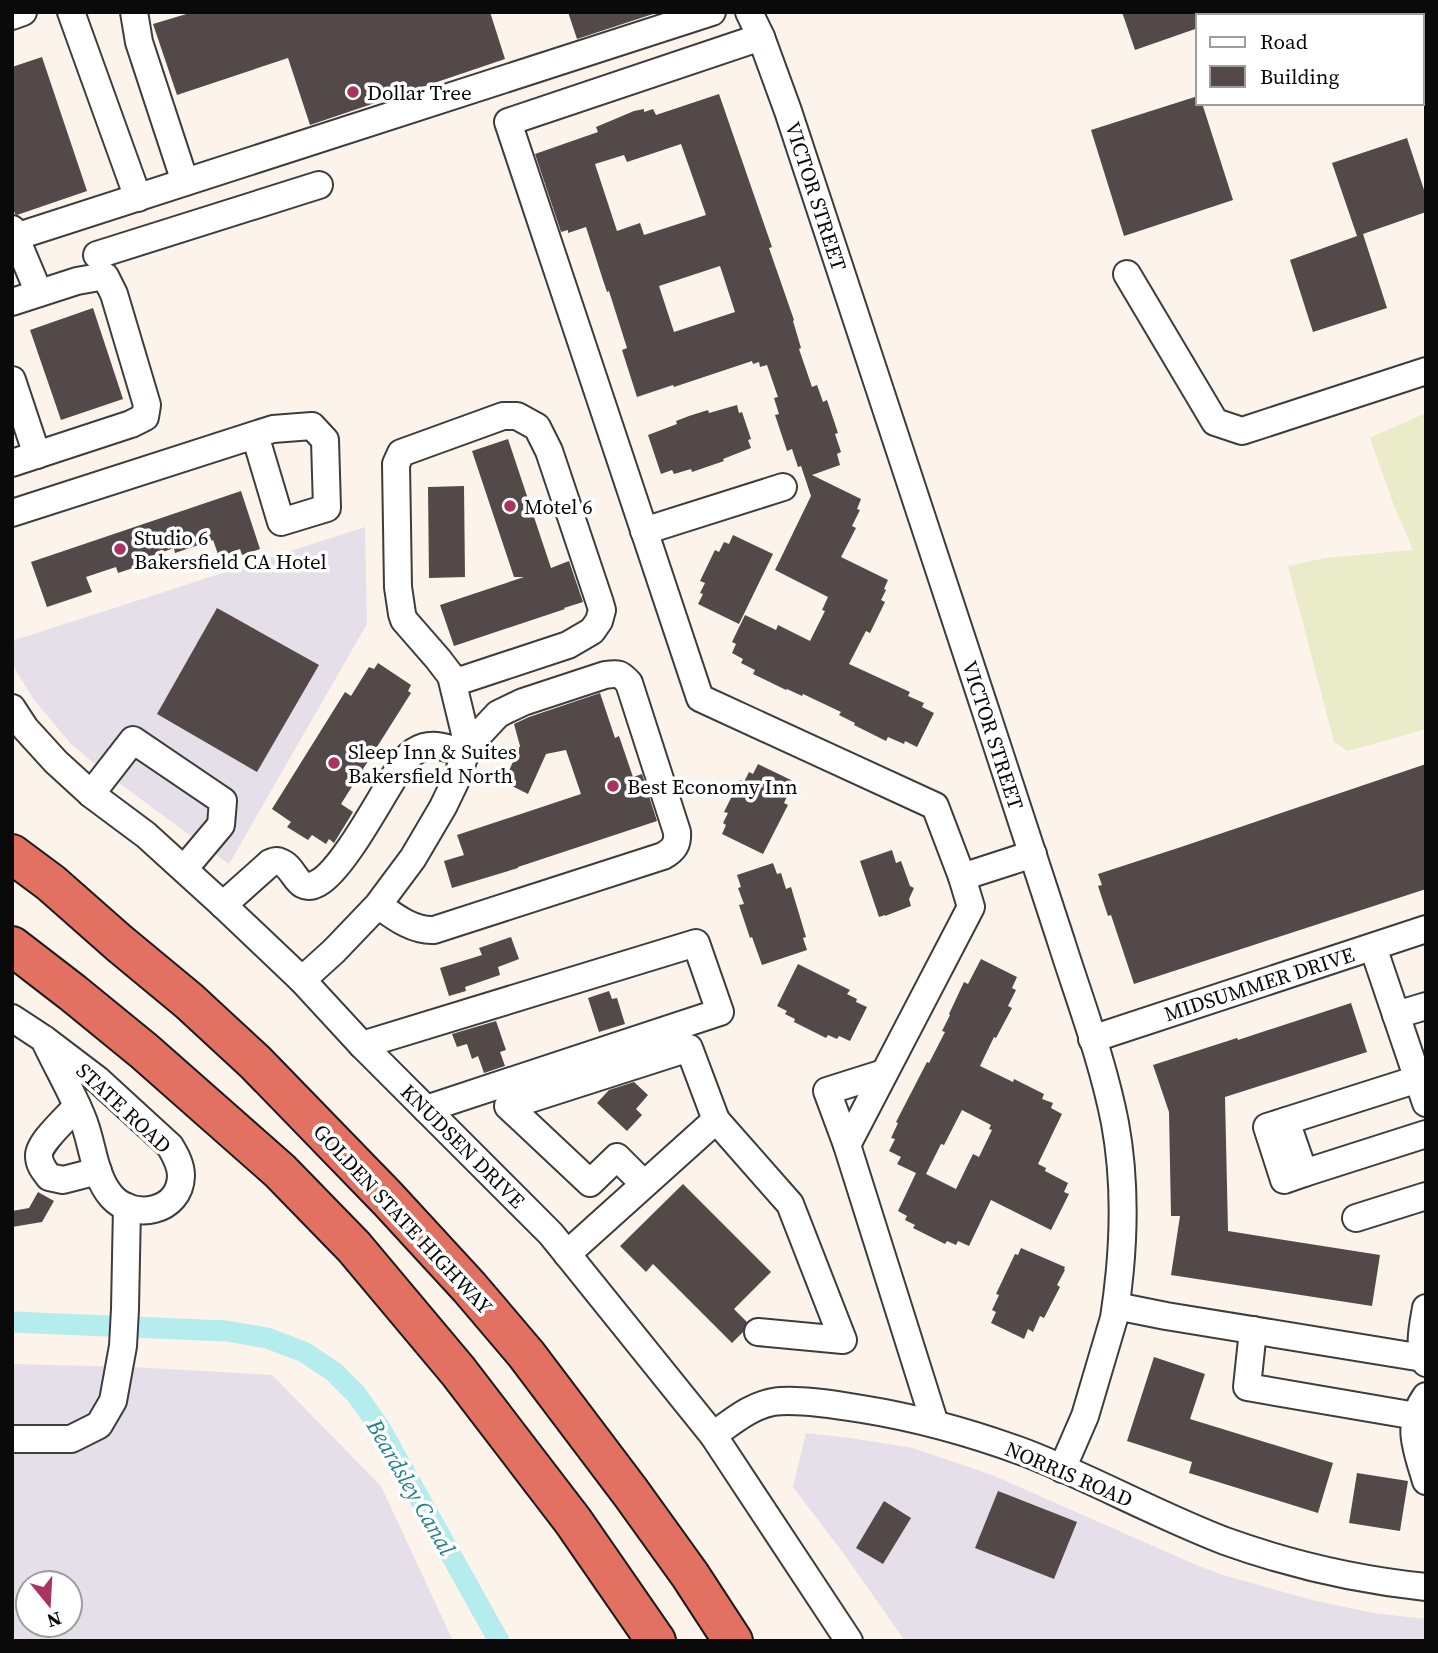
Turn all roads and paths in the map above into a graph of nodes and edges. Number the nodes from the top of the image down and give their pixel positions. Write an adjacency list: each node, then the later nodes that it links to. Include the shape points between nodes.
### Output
1 (71, 12): 8 (street)
2 (134, 12): 6 (street, via 139,42)
3 (749, 12): 5 (street, VICTOR STREET)
4 (696, 15): 6 (street)
5 (761, 37): 21 (street, via 508,122); 27 (street, VICTOR STREET)
6 (186, 182): 8 (street)
7 (319, 185): 11 (street)
8 (138, 198): 9 (street)
9 (82, 216): 10 (street); 11 (street)
10 (13, 235): 13 (street)
11 (101, 266): 13 (street, via 76,281); 18 (street, via 114,294 147,405 145,417)
12 (1127, 274): 15 (street, via 1215,422 1242,431)
13 (39, 293): 14 (street)
14 (12, 302)
15 (1426, 371)
16 (12, 380): 18 (street)
17 (255, 435): 20 (street)
18 (24, 459)
19 (783, 487): 21 (street)
20 (12, 513)
21 (644, 531): 29 (street, via 700,698 936,806)
22 (453, 683): 22 (street, via 402,614 396,464 401,453 503,416 517,416 537,427 549,451 600,603 599,621 592,631 568,645); 24 (street)
23 (12, 708): 25 (street, KNUDSEN DRIVE, via 56,762)
24 (467, 750): 30 (street, via 422,747 405,759 342,858 321,881 301,884 280,861 270,863); 31 (street, via 443,807 413,858); 31 (street, via 498,714 617,673 629,683 678,841 663,856 435,930 404,923)
25 (91, 794): 28 (street, KNUDSEN DRIVE); 28 (street, via 133,740 223,801 221,825)
26 (12, 854): 68 (highway, GOLDEN STATE HIGHWAY, via 190,1001 255,1062 469,1287 623,1483)
27 (1033, 854): 29 (street); 40 (street, VICTOR STREET)
28 (184, 869): 30 (street, KNUDSEN DRIVE)
29 (962, 877): 42 (street, via 971,907)
30 (223, 905): 35 (street, KNUDSEN DRIVE)
31 (377, 905): 35 (street)
32 (1426, 929): 34 (street, MIDSUMMER DRIVE)
33 (12, 946): 67 (highway, via 144,1051 280,1171 354,1248 475,1392)
34 (1373, 947): 37 (street); 40 (street, MIDSUMMER DRIVE)
35 (302, 981): 41 (street, KNUDSEN DRIVE)
36 (1426, 1006): 37 (street)
37 (1396, 1015): 43 (street)
38 (13, 1021): 39 (street, STATE ROAD)
39 (44, 1039): 44 (street, STATE ROAD); 52 (street, STATE ROAD, via 98,1080 170,1146 178,1159 179,1188 171,1200 148,1211)
40 (1093, 1040): 55 (street, VICTOR STREET, via 1115,1124 1121,1170 1124,1226)
41 (362, 1045): 45 (street, KNUDSEN DRIVE); 45 (street, via 696,943 720,1012)
42 (884, 1073): 48 (street); 48 (street, via 827,1091)
43 (1422, 1091): 47 (street, via 1286,1121 1304,1173)
44 (77, 1106): 49 (street, STATE ROAD); 49 (street, via 39,1149 40,1165 49,1177 63,1180)
45 (426, 1109): 54 (street, KNUDSEN DRIVE)
46 (716, 1120): 50 (street); 50 (street, via 689,1048 508,1106 590,1183 618,1157); 58 (street, via 790,1205 843,1340)
47 (1426, 1134)
48 (847, 1145): 61 (street)
49 (98, 1171): 52 (street, STATE ROAD, via 110,1195)
50 (644, 1184): 54 (street)
51 (1426, 1196): 53 (street)
52 (127, 1207): 63 (street, via 125,1309 113,1401 99,1425 71,1439)
53 (1356, 1218)
54 (567, 1254): 62 (street, KNUDSEN DRIVE)
55 (1116, 1307): 57 (street); 64 (street, VICTOR STREET, via 1086,1416)
56 (1426, 1308): 59 (street, via 1421,1341)
57 (1253, 1330): 59 (street); 60 (street, via 1247,1387)
58 (758, 1332)
59 (1424, 1361)
60 (1421, 1406): 65 (street, via 1413,1423)
61 (935, 1424): 62 (street, NORRIS ROAD, via 907,1416 789,1401 752,1409); 64 (street, NORRIS ROAD)
62 (712, 1435): 69 (street, KNUDSEN DRIVE)
63 (12, 1439)
64 (1062, 1469): 66 (street, NORRIS ROAD, via 1225,1541 1345,1574)
65 (1426, 1481)
66 (1426, 1587)
67 (656, 1641)
68 (733, 1641)
69 (849, 1641)

